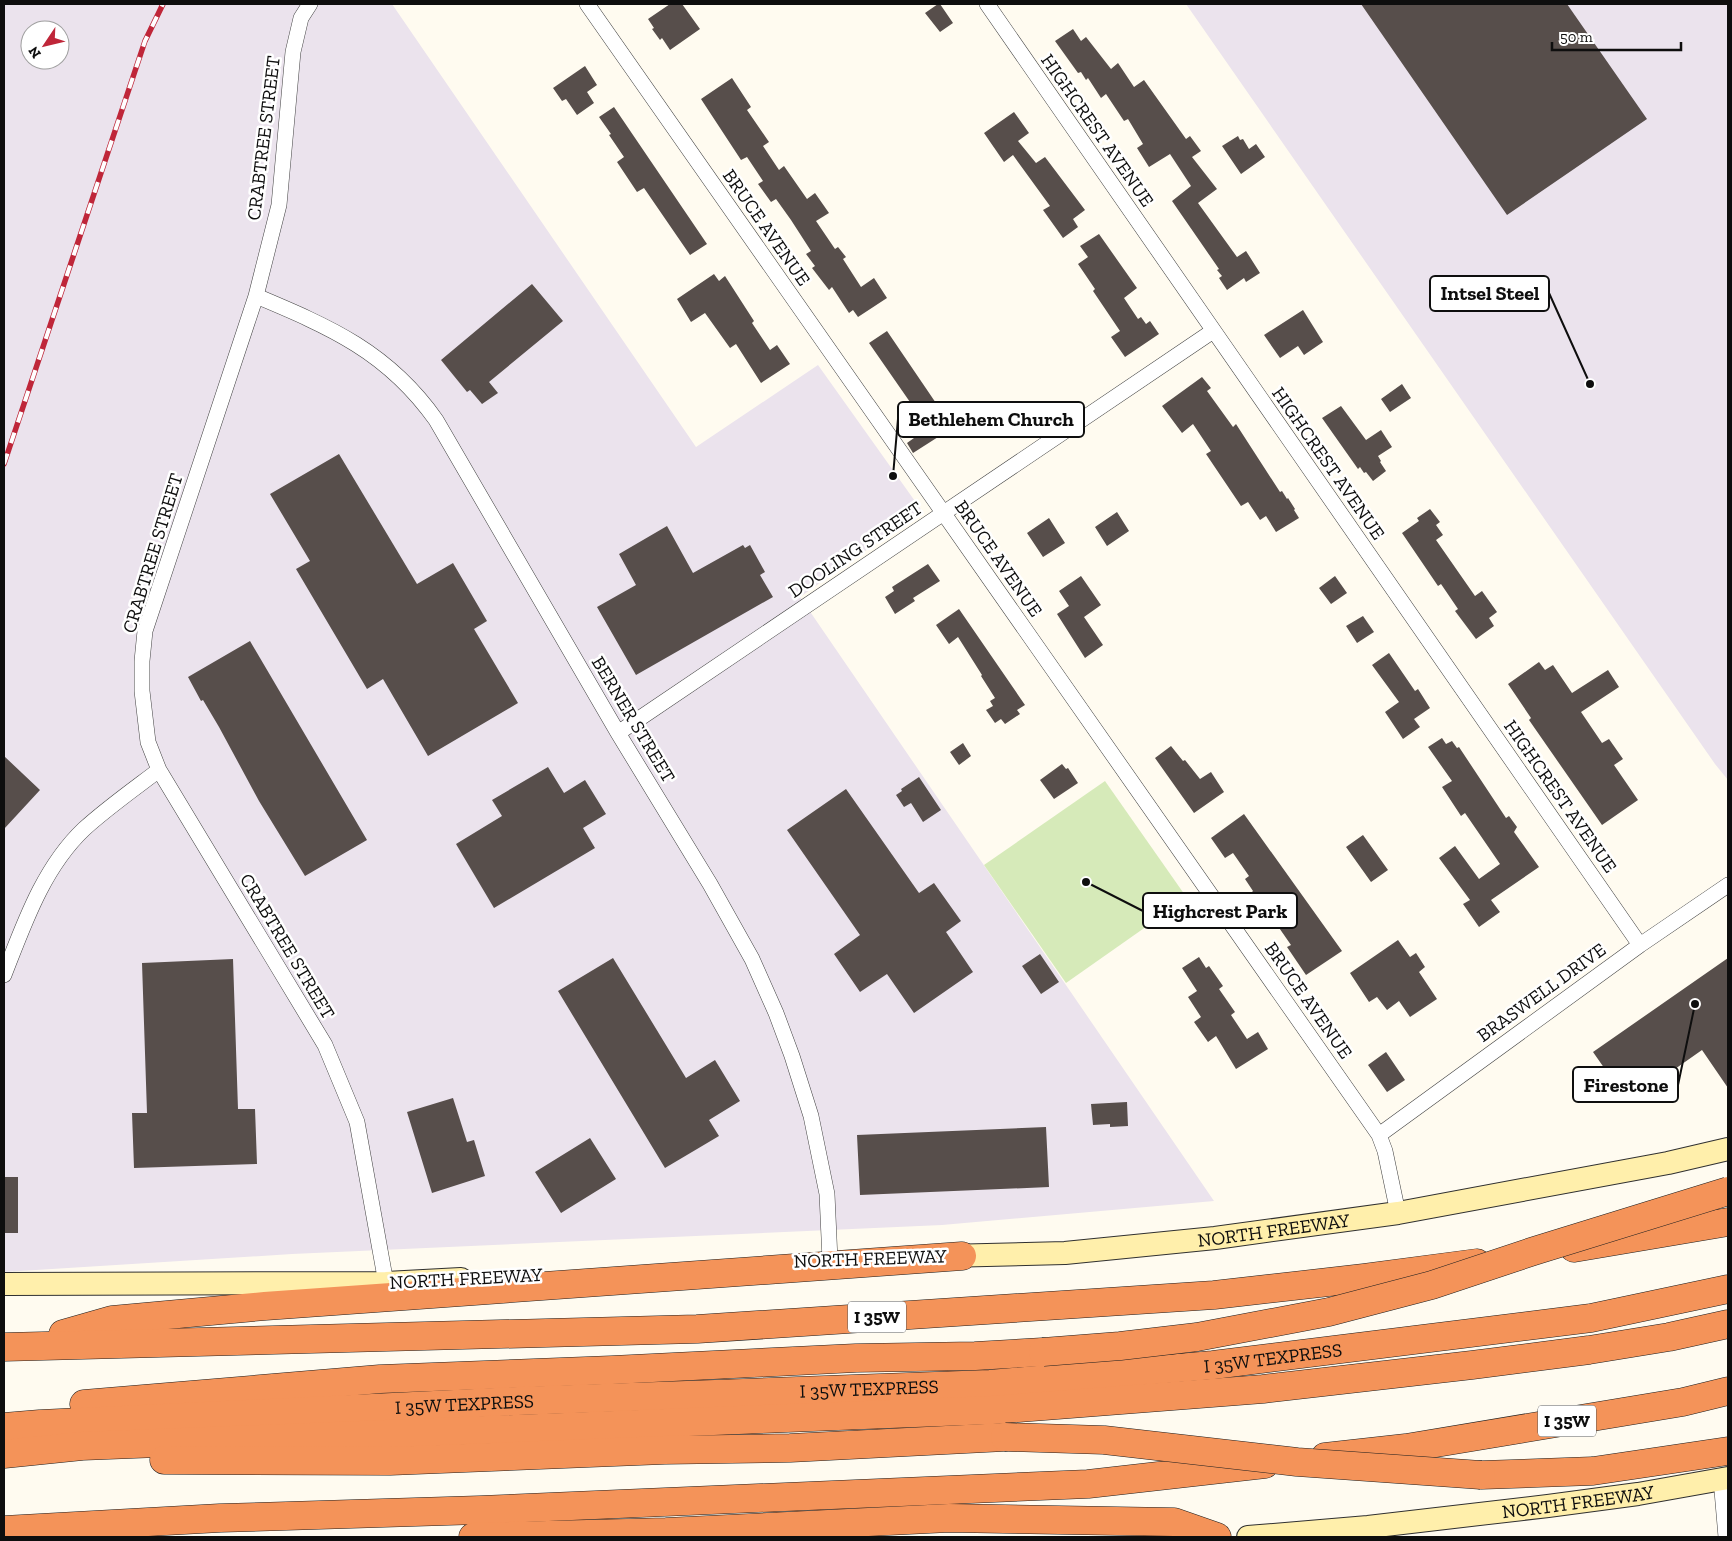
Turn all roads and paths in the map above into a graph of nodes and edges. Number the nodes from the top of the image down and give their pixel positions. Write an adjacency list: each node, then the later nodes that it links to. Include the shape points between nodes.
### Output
1 (310, 4): 4 (street, CRABTREE STREET, via 301,18 293,52 279,205)
2 (587, 4): 6 (street, BRUCE AVENUE)
3 (987, 4): 5 (street, HIGHCREST AVENUE)
4 (256, 296): 7 (street, BERNER STREET, via 350,340 384,362 420,397); 8 (street, CRABTREE STREET, via 145,630 142,691 148,742)
5 (1212, 331): 6 (street, DOOLING STREET); 10 (street, HIGHCREST AVENUE)
6 (943, 514): 7 (street, DOOLING STREET); 12 (street, BRUCE AVENUE)
7 (618, 733): 18 (street, BERNER STREET, via 710,884 752,959 776,1013 811,1116 827,1194)
8 (159, 770): 11 (street, via 84,829 64,851 29,912); 19 (street, CRABTREE STREET, via 325,1045 357,1122)
9 (1728, 885): 10 (street, BRASWELL DRIVE)
10 (1640, 944): 12 (street, BRASWELL DRIVE)
11 (4, 975)
12 (1379, 1135): 15 (street, BRUCE AVENUE)
13 (1728, 1149): 15 (main road, NORTH FREEWAY)
14 (1728, 1191): 25 (highway, bridge, via 1432,1286 1329,1312 1197,1337 975,1356 856,1358 380,1379 64,1406)
15 (1398, 1213): 17 (main road, NORTH FREEWAY, via 1215,1238 1065,1253)
16 (1728, 1222): 23 (highway, I 35W, via 1501,1260 1204,1296 697,1329)
17 (962, 1256): 18 (main road, NORTH FREEWAY); 23 (highway, via 122,1319)
18 (830, 1260): 19 (main road, NORTH FREEWAY)
19 (386, 1283): 20 (main road, NORTH FREEWAY)
20 (4, 1284)
21 (1728, 1289): 25 (highway, I 35W TEXPRESS, via 1591,1318 1213,1365 990,1384 518,1401)
22 (1728, 1324): 27 (highway, I 35W TEXPRESS, via 1598,1349 1463,1366 1263,1389 992,1410)
23 (12, 1346)
24 (1728, 1391): 31 (highway, I 35W, via 1683,1402 1406,1448 1088,1484 220,1518)
25 (40, 1424): 26 (highway, I 35W TEXPRESS)
26 (4, 1427)
27 (82, 1446): 28 (highway, bridge, via 127,1459 390,1461 790,1448 1006,1437 1104,1440 1297,1462 1480,1475 1593,1471); 29 (highway, I 35W TEXPRESS)
28 (1728, 1451)
29 (4, 1454)
30 (1725, 1479): 34 (main road, NORTH FREEWAY, via 1548,1506); 35 (street)
31 (4, 1530)
32 (473, 1537): 33 (highway, via 949,1518 1174,1522)
33 (1216, 1537)
34 (1248, 1537)
35 (1726, 1537)

